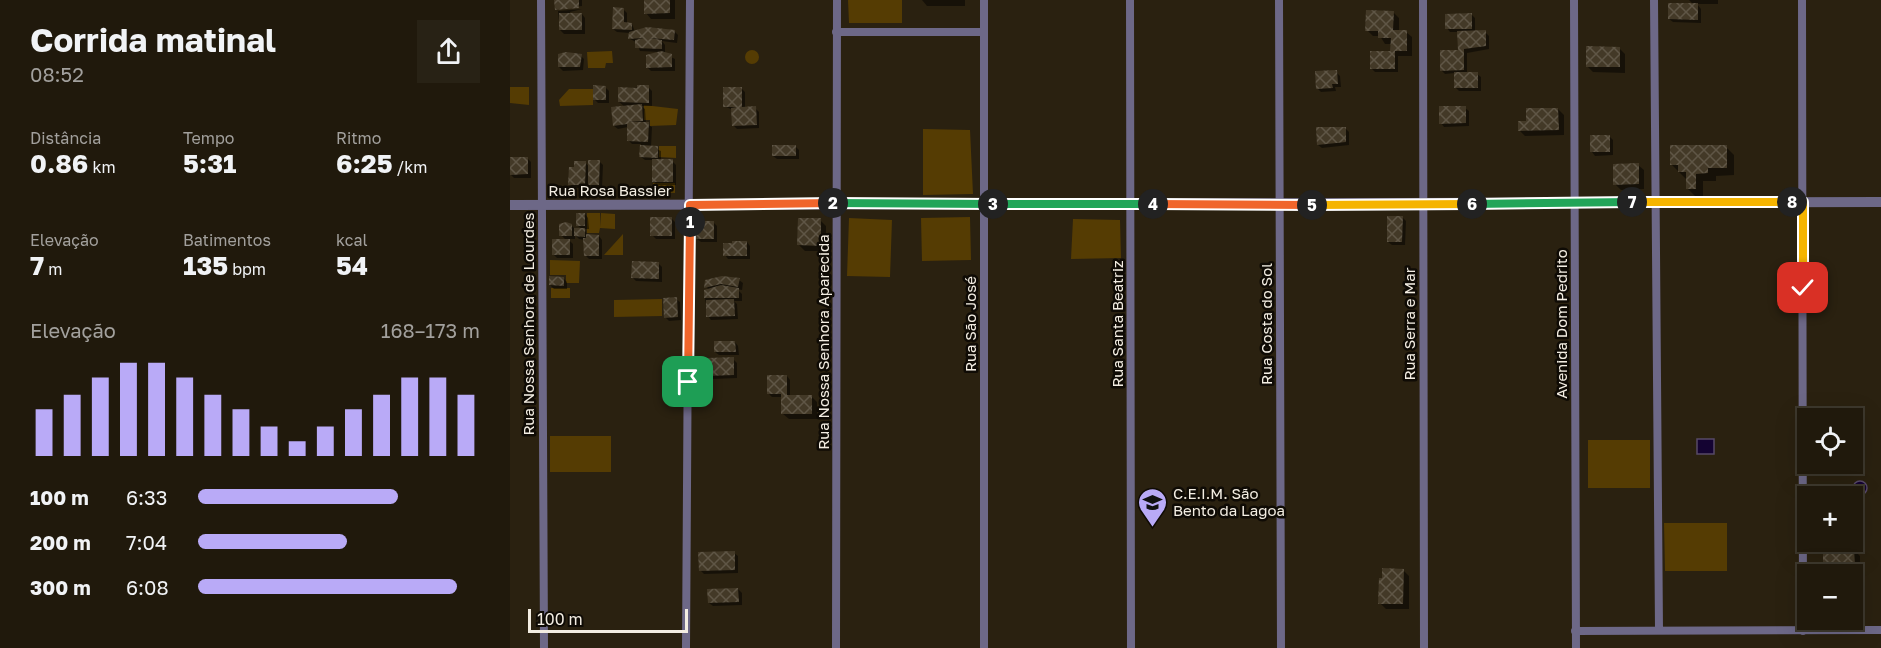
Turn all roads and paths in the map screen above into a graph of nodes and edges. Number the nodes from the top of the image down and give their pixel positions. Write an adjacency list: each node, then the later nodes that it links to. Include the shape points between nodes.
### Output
1 (541, 0): 24 (street, Rua Nossa Senhora de Lourdes)
2 (690, 0): 22 (street)
3 (837, 0): 11 (street, Rua Nossa Senhora Aparecida)
4 (984, 0): 12 (street, Rua São José)
5 (1130, 0): 18 (street, Rua Santa Beatriz)
6 (1278, 0): 23 (street, Rua Costa do Sol)
7 (1424, 0): 19 (street, Rua Serra e Mar)
8 (1574, 0): 20 (street, Avenida Dom Pedrito)
9 (1654, 0): 14 (street)
10 (1803, 0): 15 (street)
11 (836, 32): 12 (street); 16 (street, Rua Nossa Senhora Aparecida)
12 (984, 32): 17 (street, Rua São José)
13 (1881, 201): 15 (street, Rua Rosa Bassier)
14 (1655, 202): 15 (street, Rua Rosa Bassier); 20 (street, Rua Rosa Bassier); 25 (street)
15 (1803, 202): 28 (street)
16 (837, 203): 17 (street, Rua Rosa Bassier); 22 (street, Rua Rosa Bassier); 31 (street, Rua Nossa Senhora Aparecida)
17 (983, 204): 18 (street, Rua Rosa Bassier); 32 (street, Rua São José)
18 (1130, 204): 23 (street, Rua Rosa Bassier); 33 (street, Rua Santa Beatriz)
19 (1422, 204): 20 (street, Rua Rosa Bassier); 23 (street, Rua Rosa Bassier); 35 (street, Rua Serra e Mar)
20 (1574, 204): 27 (street, Avenida Dom Pedrito)
21 (510, 205): 24 (street, Rua Rosa Bassier)
22 (690, 205): 24 (street, Rua Rosa Bassier); 30 (street)
23 (1279, 205): 34 (street, Rua Costa do Sol)
24 (541, 206): 29 (street, Rua Nossa Senhora de Lourdes)
25 (1659, 630): 27 (street); 28 (street)
26 (1881, 630): 28 (street)
27 (1575, 631): 36 (street, Avenida Dom Pedrito)
28 (1803, 631)
29 (544, 648)
30 (686, 648)
31 (836, 648)
32 (984, 648)
33 (1131, 648)
34 (1281, 648)
35 (1424, 648)
36 (1576, 648)

